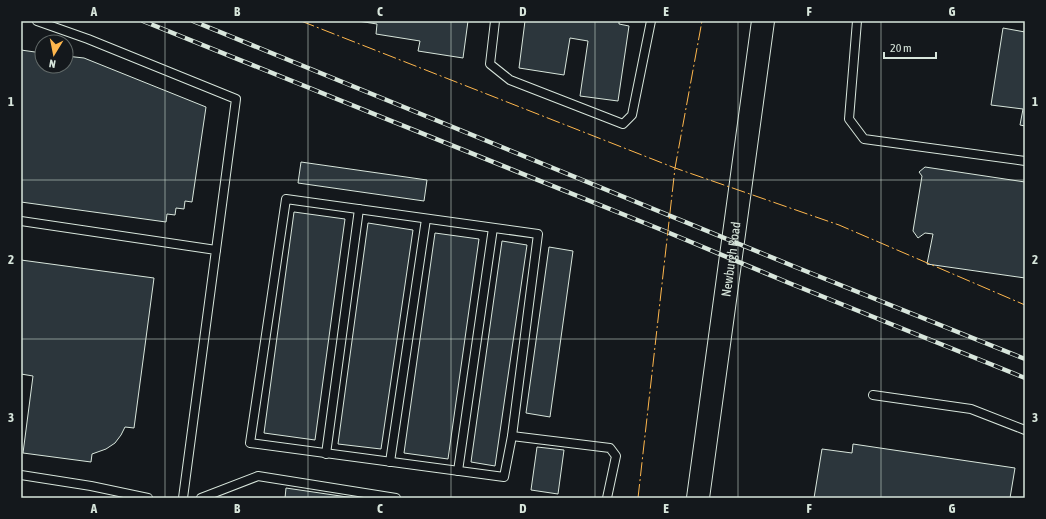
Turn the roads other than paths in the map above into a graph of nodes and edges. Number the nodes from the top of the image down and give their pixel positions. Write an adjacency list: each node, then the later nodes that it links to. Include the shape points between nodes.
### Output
1 (37, 21): 11 (lane, via 236,99)
2 (495, 21): 3 (lane, via 490,64 510,80 623,124 632,115)
3 (651, 21)
4 (763, 21): 24 (main road, Newburgh Road)
5 (857, 21): 6 (lane, via 849,119 864,139)
6 (1025, 161)
7 (359, 209): 8 (lane); 15 (lane); 15 (lane, via 286,199 250,443)
8 (426, 218): 10 (lane); 16 (lane)
9 (21, 222): 11 (lane)
10 (493, 228): 14 (lane, via 538,234); 17 (lane)
11 (216, 250): 20 (lane)
12 (873, 395): 13 (lane, via 972,409)
13 (1025, 430)
14 (512, 436): 17 (lane, via 504,477); 23 (lane, via 610,448 616,456)
15 (326, 454): 16 (lane)
16 (390, 462): 17 (lane)
17 (458, 471)
18 (21, 476): 19 (lane, via 91,486)
19 (148, 498)
20 (183, 498)
21 (201, 498): 22 (lane, via 258,476)
22 (396, 498)
23 (607, 498)
24 (698, 498)

